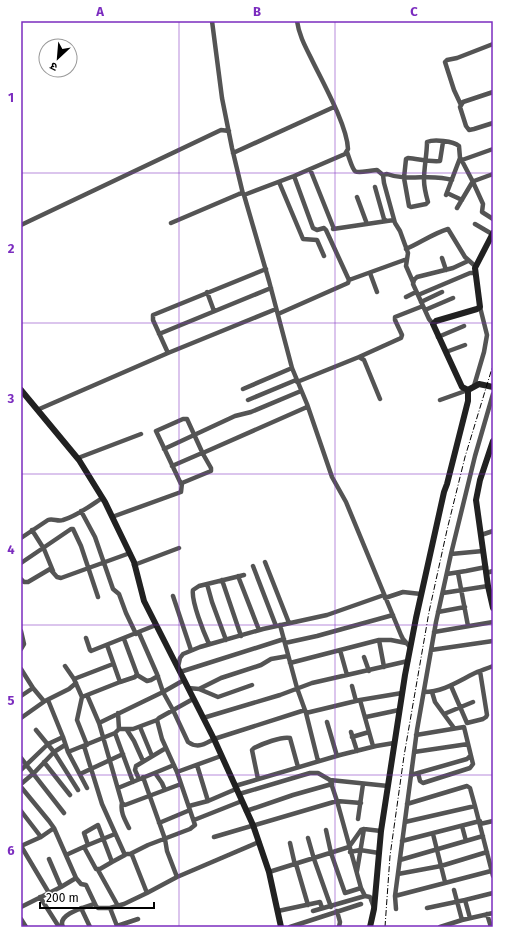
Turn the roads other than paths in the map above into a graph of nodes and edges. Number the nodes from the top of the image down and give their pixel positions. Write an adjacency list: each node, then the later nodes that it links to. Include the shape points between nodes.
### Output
1 (212, 21): 8 (street, via 219,80)
2 (297, 21): 6 (street, via 304,45)
3 (493, 44): 5 (street, via 445,62)
4 (493, 92): 5 (street, via 463,102)
5 (461, 105): 7 (street, via 469,130)
6 (334, 107): 11 (street, via 348,146); 12 (street)
7 (493, 123)
8 (229, 131): 12 (street); 35 (street, via 221,130)
9 (443, 142): 13 (street, via 458,145); 14 (street, via 440,161); 14 (street, via 428,141)
10 (493, 149): 13 (street)
11 (347, 152): 15 (street); 17 (street, via 355,172 377,170)
12 (233, 153): 25 (street)
13 (461, 159): 21 (street); 22 (street)
14 (426, 160): 19 (street); 20 (street, via 406,159)
15 (310, 169): 18 (street); 36 (street)
16 (493, 174): 22 (street)
17 (383, 175): 20 (street); 30 (street)
18 (294, 176): 23 (street); 37 (street, via 313,228)
19 (424, 177): 20 (street); 20 (street, via 428,202 412,207 408,205); 21 (street, via 436,176)
20 (404, 178)
21 (452, 180): 27 (street, via 447,194)
22 (473, 181): 27 (street); 29 (street, via 483,204 482,212)
23 (279, 182): 25 (street); 40 (street, via 303,239 317,240)
24 (375, 188): 31 (street, via 384,219)
25 (244, 195): 32 (street, via 239,194); 45 (street)
26 (356, 197): 33 (street)
27 (462, 200): 28 (street)
28 (457, 208)
29 (493, 219)
30 (394, 220): 31 (street); 39 (street)
31 (387, 221): 33 (street)
32 (171, 223)
33 (367, 224): 36 (street)
34 (475, 224): 38 (street)
35 (21, 225)
36 (334, 229): 37 (street)
37 (326, 230): 49 (street)
38 (492, 234): 44 (street)
39 (406, 249): 42 (street); 43 (street, via 448,229)
40 (324, 256)
41 (442, 258): 46 (street)
42 (407, 259): 47 (street); 50 (street, via 406,266)
43 (468, 261): 44 (street); 46 (street)
44 (475, 266): 48 (street)
45 (266, 269): 51 (street); 52 (street)
46 (446, 270): 50 (street, via 417,277)
47 (370, 273): 49 (street); 53 (street)
48 (474, 273): 55 (street); 59 (street)
49 (349, 280): 61 (street)
50 (413, 282): 55 (street)
51 (271, 288): 60 (street); 61 (street)
52 (207, 292): 60 (street); 64 (street, via 153,315)
53 (377, 292)
54 (442, 292): 58 (street)
55 (417, 294): 56 (street); 58 (street)
56 (406, 297)
57 (453, 298): 58 (street)
58 (423, 306): 62 (street); 69 (street, via 395,316 402,334 401,338)
59 (480, 307): 62 (street); 72 (street, via 487,335)
60 (214, 311): 64 (street)
61 (277, 312): 68 (street); 70 (street)
62 (433, 324): 65 (street)
63 (464, 326): 65 (street)
64 (159, 334): 68 (street)
65 (438, 337): 67 (street)
66 (465, 345): 67 (street)
67 (446, 352): 75 (street, via 461,385)
68 (168, 353): 83 (street)
69 (360, 357): 71 (street); 79 (street, via 364,360)
70 (292, 368): 71 (street); 74 (street)
71 (297, 381): 76 (street); 80 (street)
72 (474, 386): 73 (street); 75 (street)
73 (493, 388)
74 (243, 389)
75 (468, 390): 81 (street); 123 (street, via 461,433 444,492)
76 (301, 391): 82 (street); 85 (street)
77 (22, 394): 83 (street)
78 (493, 394): 103 (street)
79 (380, 399)
80 (248, 400)
81 (440, 400)
82 (307, 407): 88 (street); 126 (street, via 332,477 346,502)
83 (37, 410): 89 (street)
84 (141, 434): 89 (street)
85 (194, 434): 87 (street); 87 (street, via 185,418 156,431); 88 (street)
86 (493, 441): 97 (street, via 477,494)
87 (164, 449): 90 (street)
88 (203, 454): 90 (street); 91 (street, via 211,468 210,471)
89 (78, 458): 92 (street)
90 (172, 466): 91 (street)
91 (181, 484): 94 (street, via 181,492)
92 (102, 498): 93 (street); 94 (street)
93 (81, 511): 95 (street, via 60,521 50,519); 104 (street)
94 (112, 517): 102 (street)
95 (32, 530): 98 (street); 99 (street)
96 (493, 531): 97 (street)
97 (481, 535): 101 (street)
98 (21, 538)
99 (43, 547): 106 (street); 109 (street, via 74,529); 112 (street)
100 (178, 548): 107 (street)
101 (483, 551): 103 (street); 110 (street)
102 (130, 553): 104 (street); 107 (street)
103 (451, 554): 114 (street)
104 (105, 562): 109 (street); 140 (street, via 113,589 119,594)
105 (265, 562): 133 (street)
106 (21, 563)
107 (134, 565): 134 (street, via 141,593)
108 (253, 566): 135 (street)
109 (89, 568): 112 (street, via 61,578 56,577); 125 (street)
110 (486, 570): 111 (street); 113 (street); 120 (street)
111 (493, 571)
112 (53, 572): 118 (street, via 49,570 28,582)
113 (458, 573): 114 (street); 121 (street)
114 (447, 574): 122 (street)
115 (244, 575): 116 (street)
116 (238, 576): 117 (street); 137 (street)
117 (222, 580): 119 (street); 141 (street)
118 (21, 581)
119 (207, 584): 144 (street); 148 (street, via 194,588 192,595)
120 (488, 586): 121 (street); 127 (street)
121 (462, 590): 122 (street); 128 (street)
122 (443, 593): 130 (street)
123 (421, 594): 126 (street, via 403,592); 150 (street)
124 (173, 596): 152 (street)
125 (98, 597)
126 (385, 597): 131 (street); 133 (street, via 327,615)
127 (492, 599): 129 (street)
128 (465, 607): 130 (street); 136 (street)
129 (493, 608)
130 (438, 612): 139 (street)
131 (393, 615): 146 (street, via 317,636); 150 (street)
132 (493, 622): 136 (street)
133 (289, 623): 135 (street)
134 (156, 625): 140 (street); 164 (street)
135 (278, 626): 137 (street); 146 (street)
136 (468, 626): 139 (street)
137 (259, 630): 141 (street)
138 (21, 631): 151 (street, via 24,644)
139 (434, 632): 154 (street)
140 (137, 634): 143 (street); 169 (street)
141 (241, 636): 144 (street)
142 (86, 638): 149 (street, via 90,651)
143 (124, 639): 149 (street); 167 (street)
144 (226, 640): 148 (street)
145 (379, 640): 150 (street, via 391,640); 153 (street); 162 (street)
146 (284, 641): 155 (street); 164 (street)
147 (493, 641): 154 (street)
148 (209, 644): 152 (street)
149 (107, 645): 159 (street)
150 (408, 645): 157 (street)
151 (21, 649)
152 (191, 650): 164 (street, via 181,656)
153 (340, 650): 158 (street); 168 (street)
154 (431, 650): 182 (street)
155 (288, 656): 158 (street); 179 (street, via 271,659 261,666 221,678)
156 (364, 657): 165 (street)
157 (408, 661): 162 (street); 181 (street)
158 (290, 663): 178 (street)
159 (113, 664): 171 (street); 172 (street)
160 (65, 666): 171 (street)
161 (493, 666): 166 (street)
162 (384, 667): 165 (street)
163 (21, 670): 176 (street)
164 (179, 670): 170 (street)
165 (369, 671): 168 (street)
166 (480, 671): 175 (street); 191 (street, via 487,716 467,723)
167 (137, 675): 169 (street, via 148,681); 172 (street)
168 (347, 675): 178 (street, via 312,682)
169 (158, 676): 180 (street)
170 (184, 680): 177 (street); 180 (street)
171 (75, 681): 186 (street); 188 (street, via 69,688)
172 (120, 682): 184 (street)
173 (252, 685): 179 (street, via 218,697)
174 (352, 686): 189 (street)
175 (451, 686): 183 (street); 191 (street)
176 (33, 688): 185 (street); 188 (street)
177 (188, 688): 179 (street); 187 (street)
178 (297, 688): 194 (street); 199 (street)
179 (199, 689)
180 (163, 692): 192 (street); 195 (street)
181 (402, 692): 189 (street); 193 (street)
182 (424, 692): 183 (street); 210 (street)
183 (432, 692): 196 (street, via 434,700)
184 (88, 695): 186 (street); 202 (street)
185 (21, 696)
186 (82, 697): 218 (street, via 77,720)
187 (193, 699): 192 (street); 199 (street)
188 (47, 700): 198 (street); 211 (street)
189 (358, 701): 194 (street); 197 (street)
190 (473, 702): 191 (street)
191 (460, 707): 196 (street)
192 (173, 710): 200 (street); 213 (street, via 188,742 198,746)
193 (399, 710): 197 (street); 214 (street)
194 (306, 711): 213 (street); 234 (street)
195 (118, 714): 202 (street); 205 (street)
196 (444, 714): 204 (street)
197 (366, 717): 208 (street)
198 (21, 718)
199 (203, 718): 213 (street)
200 (157, 720): 203 (street); 220 (street)
201 (328, 722): 228 (street)
202 (99, 723): 212 (street)
203 (140, 727): 207 (street); 226 (street)
204 (454, 728): 210 (street); 216 (street, via 464,727)
205 (119, 729): 207 (street); 209 (street)
206 (36, 730): 215 (street)
207 (126, 730): 232 (street)
208 (370, 732): 219 (street); 221 (street, via 351,734)
209 (115, 733): 212 (street); 225 (street)
210 (416, 735): 224 (street)
211 (64, 737): 215 (street); 217 (street)
212 (103, 738): 218 (street); 231 (street)
213 (214, 739): 227 (street)
214 (394, 743): 219 (street); 254 (street)
215 (48, 744): 222 (street); 235 (street)
216 (468, 744): 224 (street); 229 (street)
217 (65, 745): 222 (street); 223 (street)
218 (86, 745): 223 (street); 240 (street)
219 (373, 746): 221 (street)
220 (166, 748): 226 (street); 236 (street)
221 (356, 751): 228 (street)
222 (54, 752): 233 (street); 258 (street)
223 (68, 752): 245 (street)
224 (414, 752): 246 (street)
225 (122, 754): 231 (street); 249 (street)
226 (152, 756): 232 (street)
227 (221, 756): 237 (street); 260 (street)
228 (337, 756): 234 (street)
229 (470, 756): 244 (street); 244 (street, via 473,764 470,768 423,783)
230 (21, 758): 235 (street)
231 (109, 760): 240 (street); 257 (street)
232 (143, 761): 247 (street, via 135,770)
233 (44, 762): 242 (street); 261 (street)
234 (318, 762): 238 (street)
235 (27, 764): 239 (street); 242 (street)
236 (174, 765): 241 (street); 243 (street)
237 (197, 765): 241 (street); 263 (street)
238 (298, 767): 248 (street); 248 (street, via 289,738 257,746 253,748 252,753)
239 (21, 770)
240 (92, 770): 245 (street); 287 (street, via 102,804)
241 (177, 772): 252 (street)
242 (34, 773): 251 (street); 273 (street)
243 (155, 773): 247 (street); 259 (street)
244 (418, 773): 246 (street)
245 (80, 774): 256 (street)
246 (411, 775): 268 (street)
247 (141, 778): 249 (street); 262 (street)
248 (258, 780): 260 (street)
249 (133, 782): 257 (street)
250 (331, 782): 253 (street); 260 (street, via 318,773 310,773); 265 (street); 272 (street)
251 (21, 784)
252 (181, 784): 259 (street); 270 (street)
253 (363, 784): 254 (street); 267 (street)
254 (388, 786): 286 (street)
255 (21, 787): 282 (street)
256 (87, 788)
257 (118, 788): 266 (street)
258 (78, 790)
259 (165, 790): 262 (street)
260 (237, 790): 263 (street); 264 (street)
261 (70, 795)
262 (150, 795): 266 (street); 278 (street)
263 (208, 801): 270 (street)
264 (242, 801): 272 (street); 275 (street)
265 (337, 801): 267 (street); 280 (street); 301 (street)
266 (122, 803): 283 (street, via 122,814)
267 (361, 803): 274 (street)
268 (407, 804): 269 (street, via 467,786 470,788); 277 (street)
269 (475, 806): 277 (street); 279 (street)
270 (189, 808): 275 (street); 278 (street)
271 (21, 811): 290 (street)
272 (246, 811): 280 (street)
273 (64, 813)
274 (358, 819)
275 (194, 820): 294 (street, via 193,827)
276 (493, 821): 279 (street)
277 (405, 822): 295 (street)
278 (159, 823): 294 (street)
279 (480, 823): 281 (street); 289 (street)
280 (253, 825): 291 (street); 297 (street)
281 (462, 826): 288 (street); 296 (street)
282 (54, 828): 290 (street); 308 (street)
283 (129, 828)
284 (364, 828): 286 (street); 301 (street); 303 (street)
285 (326, 830): 307 (street)
286 (381, 831): 305 (street)
287 (115, 834): 293 (street); 309 (street)
288 (433, 834): 295 (street); 302 (street)
289 (483, 836): 296 (street); 306 (street)
290 (41, 837): 299 (street)
291 (214, 838)
292 (308, 838): 311 (street)
293 (104, 839): 300 (street); 300 (street, via 98,825 84,833); 313 (street)
294 (165, 839): 309 (street); 322 (street)
295 (402, 841): 312 (street)
296 (466, 841): 302 (street)
297 (259, 842): 318 (street); 322 (street)
298 (290, 843): 314 (street)
299 (21, 846): 328 (street)
300 (86, 846): 308 (street); 316 (street)
301 (349, 847): 304 (street); 307 (street)
302 (436, 849): 312 (street); 315 (street)
303 (360, 850): 304 (street); 305 (street); 319 (street)
304 (350, 852): 319 (street)
305 (379, 852): 346 (street)
306 (487, 852): 315 (street); 317 (street)
307 (331, 853): 311 (street); 326 (street, via 345,893)
308 (66, 855): 323 (street)
309 (127, 855): 313 (street); 329 (street, via 137,866)
310 (49, 859): 325 (street)
311 (314, 859): 314 (street); 341 (street)
312 (400, 860): 320 (street)
313 (112, 862): 316 (street)
314 (296, 864): 318 (street); 337 (street)
315 (441, 866): 320 (street); 324 (street)
316 (98, 870): 339 (street)
317 (491, 871): 321 (street); 324 (street)
318 (269, 872): 348 (street)
319 (357, 873): 326 (street)
320 (398, 874): 332 (street)
321 (493, 876)
322 (177, 877): 329 (street)
323 (76, 878): 325 (street); 336 (street, via 81,884 86,885)
324 (445, 882): 332 (street)
325 (61, 886): 328 (street)
326 (361, 888): 331 (street)
327 (454, 890): 335 (street)
328 (49, 893): 333 (street)
329 (147, 893): 339 (street)
330 (493, 893): 334 (street)
331 (365, 896): 341 (street); 346 (street, via 370,897)
332 (395, 896): 347 (street)
333 (40, 897): 340 (street); 357 (street)
334 (465, 900): 335 (street); 353 (street)
335 (457, 901): 345 (street); 355 (street)
336 (94, 904): 342 (street); 343 (street, via 98,908)
337 (308, 904): 344 (street, via 320,902); 348 (street)
338 (361, 904): 350 (street)
339 (118, 906): 343 (street)
340 (21, 907)
341 (331, 907): 344 (street)
342 (81, 908): 357 (street, via 65,916); 358 (street)
343 (110, 908): 356 (street)
344 (322, 908): 349 (street)
345 (427, 908)
346 (374, 909): 362 (street)
347 (396, 909)
348 (278, 911): 359 (street)
349 (313, 911)
350 (337, 911): 360 (street); 361 (street)
351 (493, 912): 352 (street)
352 (487, 914): 353 (street); 364 (street)
353 (470, 918): 355 (street)
354 (138, 919): 356 (street)
355 (462, 920): 363 (street)
356 (117, 926)
357 (61, 927)
358 (90, 927)
359 (281, 927)
360 (290, 927)
361 (339, 927)
362 (370, 927)
363 (440, 927)
364 (491, 927)

